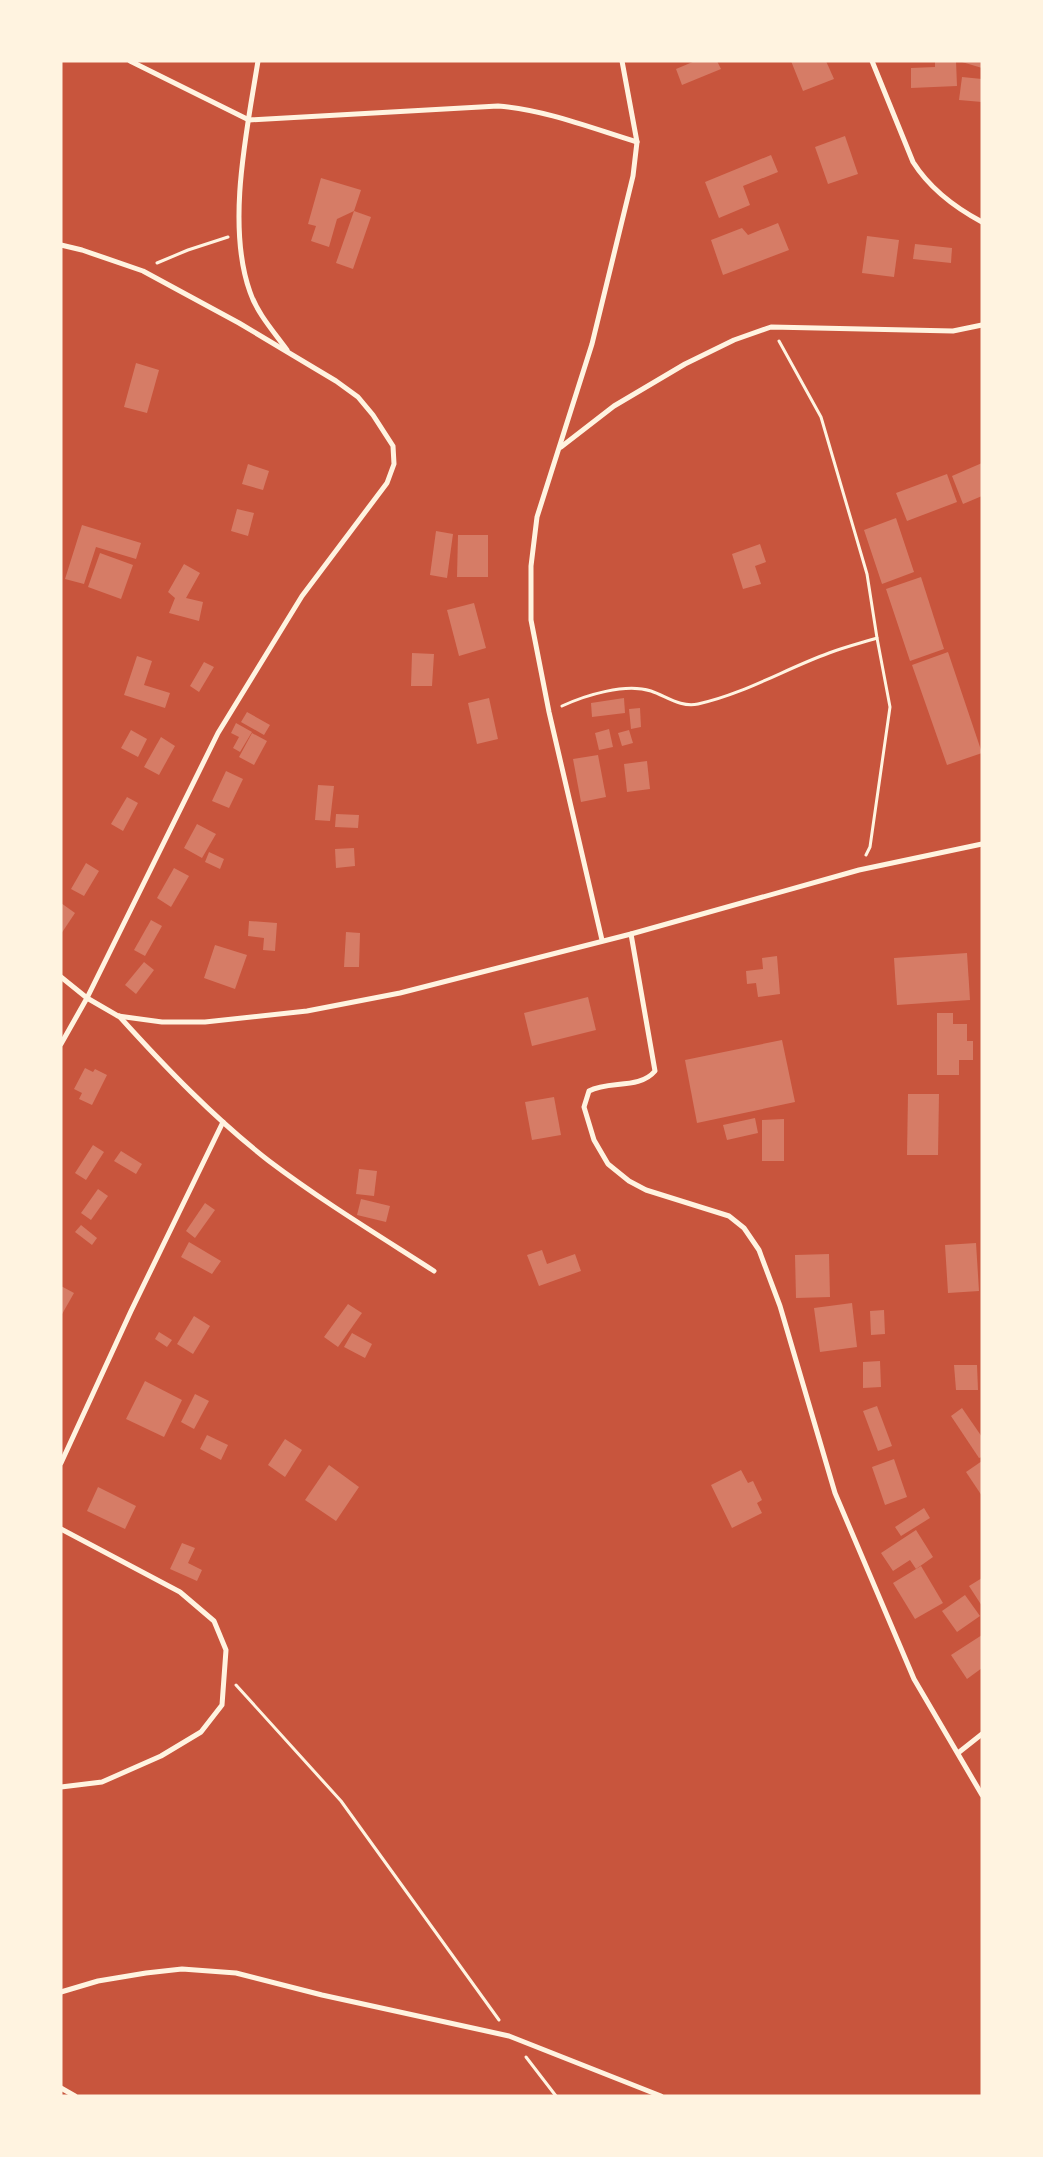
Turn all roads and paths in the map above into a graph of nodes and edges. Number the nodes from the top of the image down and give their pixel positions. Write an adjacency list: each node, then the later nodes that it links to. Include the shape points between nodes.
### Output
1 (130, 61): 5 (street)
2 (258, 61): 5 (street)
3 (622, 61): 6 (street)
4 (872, 61): 7 (street, via 913,162 922,176 941,196)
5 (249, 120): 6 (street, via 498,106 551,115); 8 (street)
6 (637, 142): 14 (street, via 633,176 592,344)
7 (982, 222)
8 (239, 235): 10 (path, via 188,250); 13 (street, via 250,292 256,306)
9 (61, 245): 10 (street)
10 (143, 271): 13 (street)
11 (982, 325): 12 (street, via 953,330)
12 (771, 327): 14 (street, via 734,340 684,364 614,406); 15 (path, via 821,417 866,574)
13 (288, 351): 22 (street, via 358,398 393,446 394,464 387,483 302,596 222,726)
14 (560, 447): 16 (street, via 537,517 531,566 531,620)
15 (877, 638): 16 (path, via 830,652 764,681 695,705 683,704 651,691 628,688 580,697); 18 (path, via 890,707 870,846)
16 (549, 712): 20 (street)
17 (982, 844): 18 (street)
18 (859, 870): 19 (street)
19 (631, 934): 20 (street); 31 (street, via 655,1071 643,1081 597,1087 590,1091 584,1107 594,1140 608,1164 629,1181 729,1216 744,1228 759,1250 780,1306 835,1493 914,1679)
20 (602, 940): 23 (street, via 400,993 307,1011 205,1022 162,1022)
21 (61, 977): 22 (street)
22 (87, 998): 23 (street); 24 (street)
23 (118, 1016): 25 (street)
24 (61, 1044)
25 (223, 1122): 26 (street, via 323,1199); 27 (street, via 130,1311)
26 (434, 1270)
27 (61, 1463)
28 (61, 1530): 29 (street, via 180,1592 214,1621 226,1650)
29 (226, 1674): 32 (street, via 222,1705 201,1732 162,1756 102,1782); 35 (path, via 341,1801)
30 (982, 1734): 31 (street)
31 (958, 1753): 33 (street)
32 (61, 1786)
33 (982, 1794)
34 (61, 1992): 35 (street, via 98,1981 182,1969 236,1973)
35 (510, 2036): 38 (path); 39 (street)
36 (61, 2088): 37 (street)
37 (75, 2096)
38 (556, 2096)
39 (661, 2096)

